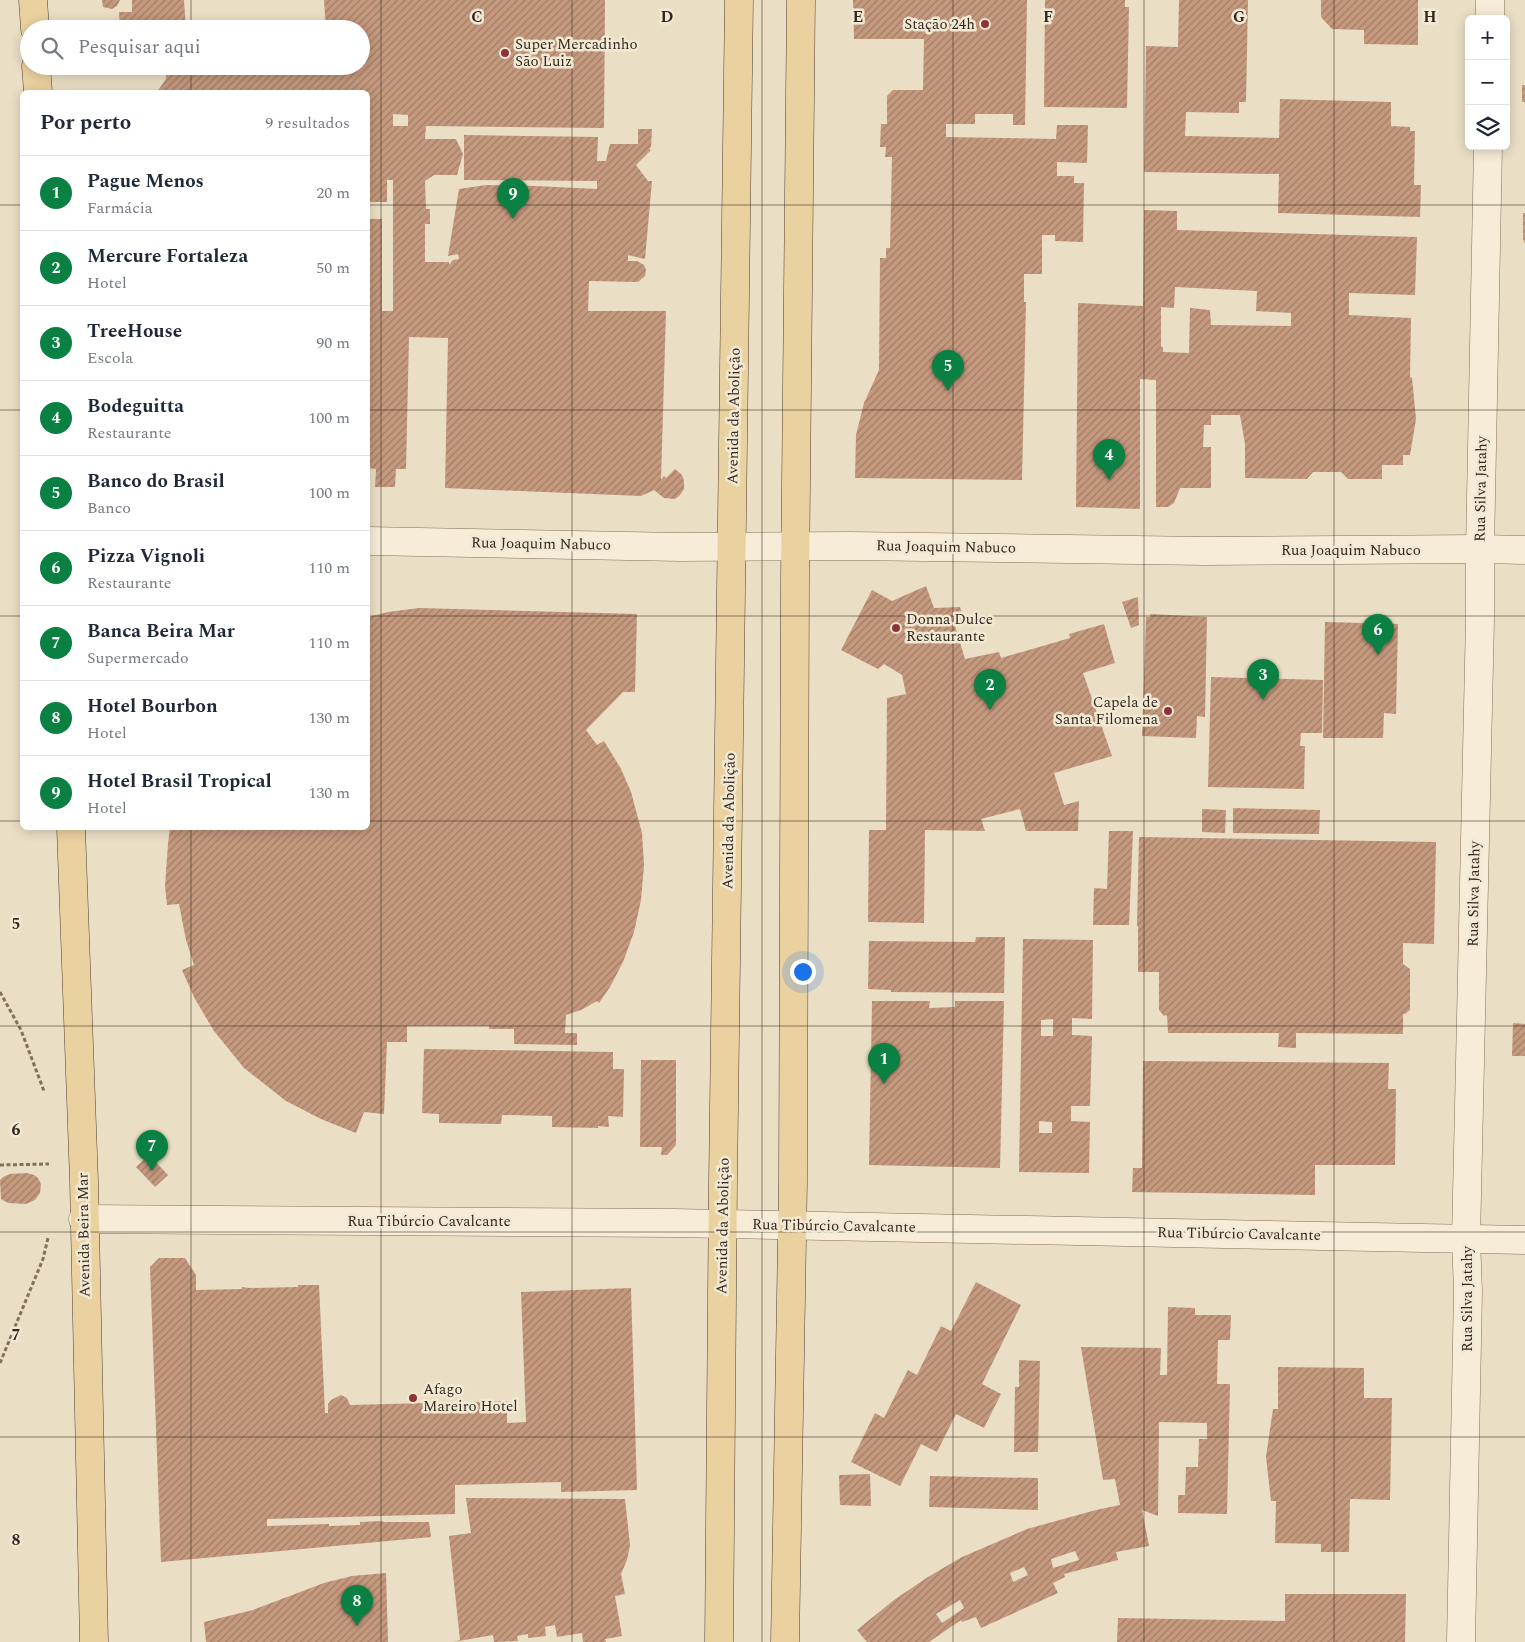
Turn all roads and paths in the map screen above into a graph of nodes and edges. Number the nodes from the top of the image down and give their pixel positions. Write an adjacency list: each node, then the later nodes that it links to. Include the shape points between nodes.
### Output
1 (33, 0): 6 (main road)
2 (739, 0): 11 (main road, Avenida da Abolição)
3 (801, 0): 12 (main road)
4 (1490, 0): 5 (street)
5 (1490, 15)
6 (34, 20)
7 (37, 75): 8 (main road)
8 (38, 90)
9 (1488, 150): 13 (street, Rua Silva Jatahy)
10 (370, 540): 11 (street, Rua Joaquim Nabuco)
11 (733, 547): 12 (street, Rua Joaquim Nabuco); 21 (main road, Avenida da Abolição)
12 (795, 547): 13 (street, Rua Joaquim Nabuco, via 1204,551); 22 (main road)
13 (1480, 549): 14 (street, Rua Joaquim Nabuco); 24 (street, Rua Silva Jatahy)
14 (1525, 550)
15 (71, 830): 20 (main road, Avenida Beira Mar)
16 (0, 992): 17 (path, via 21,1030)
17 (47, 1100)
18 (0, 1165): 19 (path, via 52,1164)
19 (52, 1172)
20 (84, 1219): 21 (street, Rua Tibúrcio Cavalcante); 27 (main road, Avenida Beira Mar)
21 (724, 1224): 22 (street, Rua Tibúrcio Cavalcante); 28 (main road, Avenida da Abolição)
22 (792, 1226): 24 (street, Rua Tibúrcio Cavalcante); 29 (main road)
23 (49, 1237): 26 (path)
24 (1466, 1239): 25 (street, Rua Tibúrcio Cavalcante); 30 (street, Rua Silva Jatahy, via 1468,1291)
25 (1525, 1240)
26 (0, 1362)
27 (94, 1642)
28 (719, 1642)
29 (785, 1642)
30 (1461, 1642)

